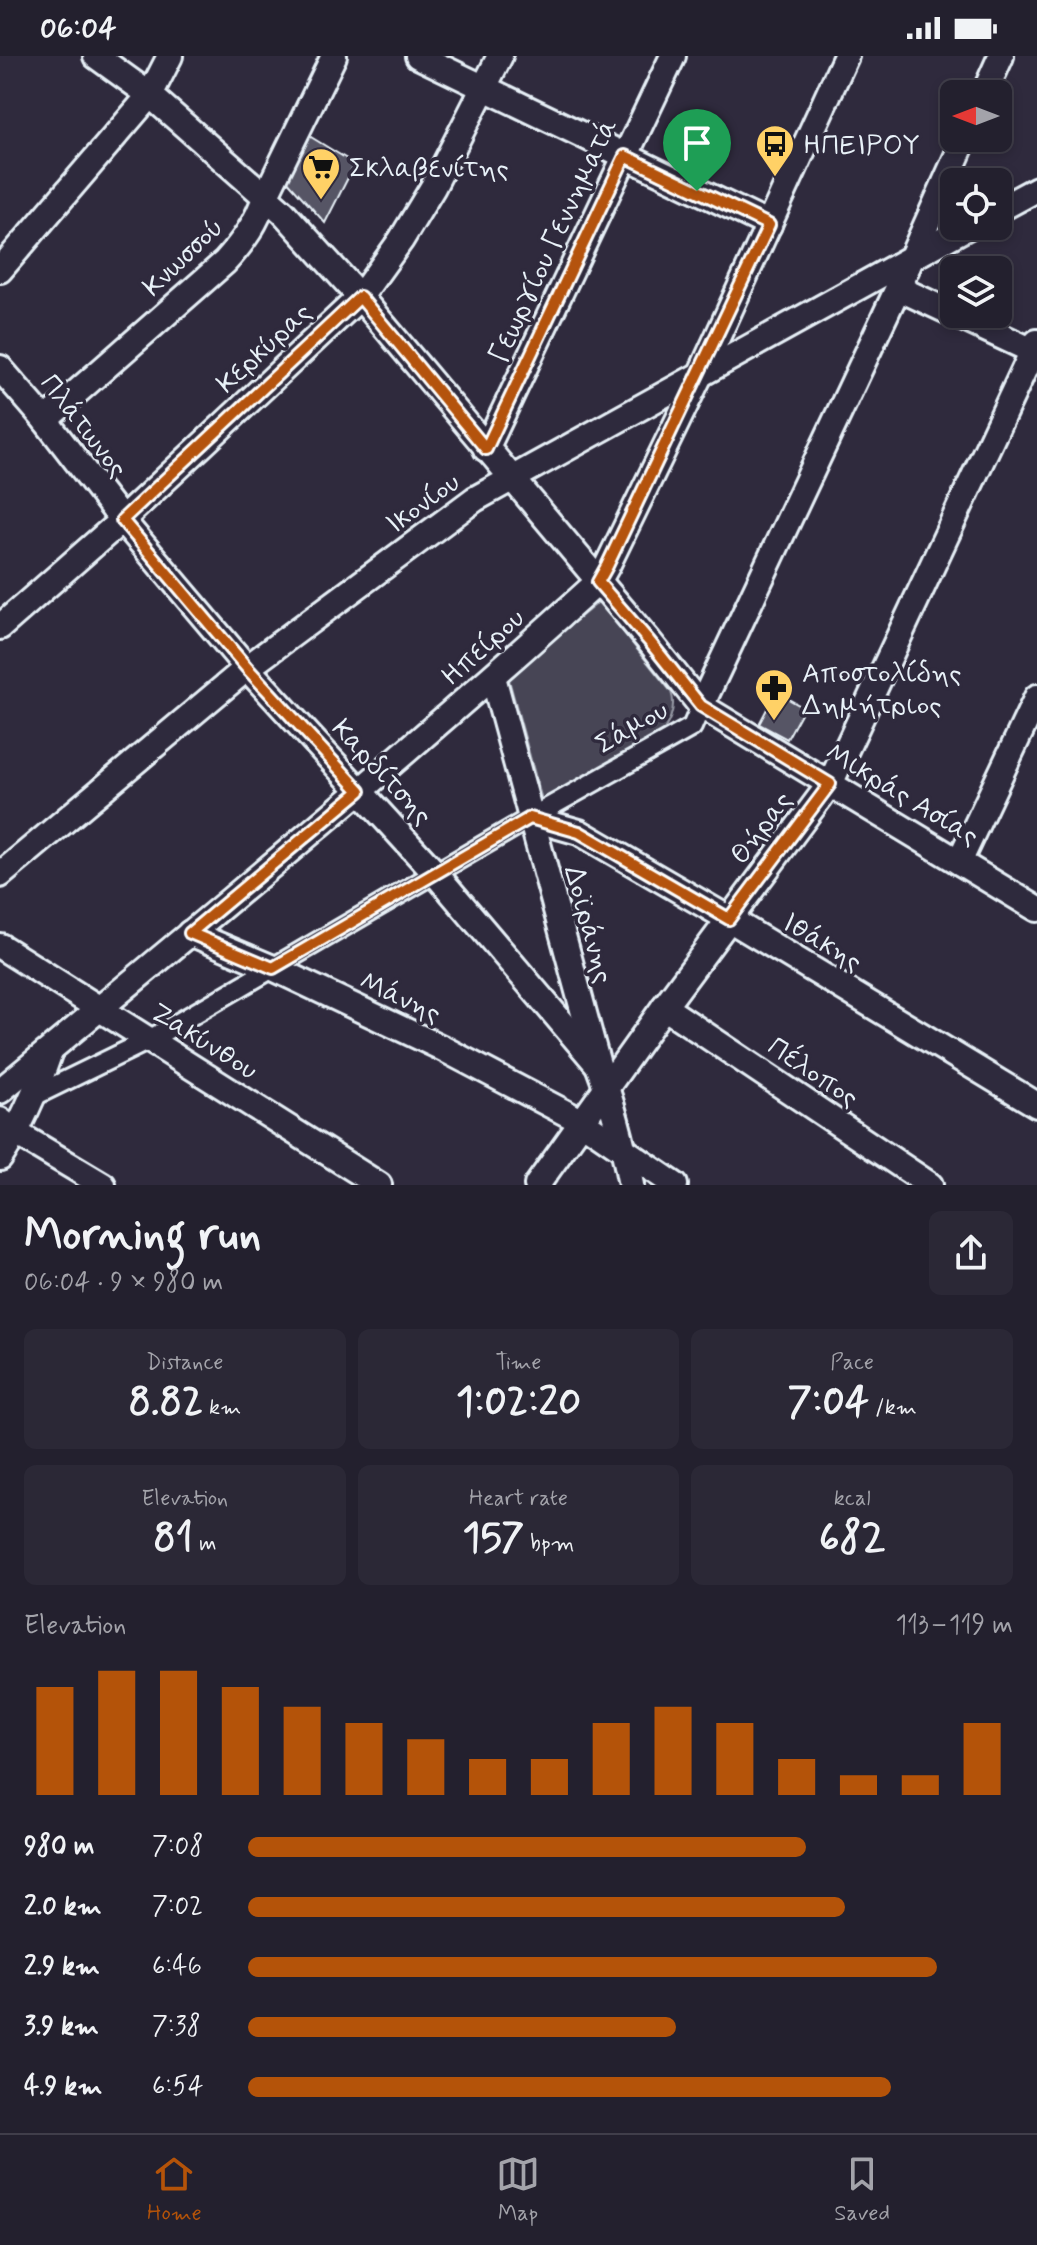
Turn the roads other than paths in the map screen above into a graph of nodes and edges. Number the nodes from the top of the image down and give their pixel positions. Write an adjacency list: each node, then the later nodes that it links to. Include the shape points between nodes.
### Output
1 (96, 56): 11 (street, Μικράς Ασίας)
2 (170, 56): 11 (street)
3 (334, 56): 15 (street, Κνωσσού)
4 (418, 56): 10 (street)
5 (500, 56): 10 (street, Κερκύρας)
6 (673, 56): 13 (street, Γεωργίου Γεννηματά)
7 (846, 56): 17 (street, Ηπείρου)
8 (1001, 56): 9 (street)
9 (990, 80)
10 (483, 89): 13 (street); 22 (street, Κερκύρας, via 433,187)
11 (150, 95): 15 (street, Μικράς Ασίας); 20 (street)
12 (959, 152): 19 (street, Σάμου)
13 (625, 156): 17 (street); 27 (street, Γεωργίου Γεννηματά)
14 (1037, 189): 16 (street)
15 (266, 195): 22 (street, Μικράς Ασίας); 26 (street, Κνωσσού, via 245,239 225,262)
16 (1012, 202)
17 (769, 225): 25 (street, Ηπείρου)
18 (944, 240): 19 (street, Ικονίου)
19 (912, 258): 21 (street, Σάμου); 25 (street, Ικονίου)
20 (0, 270)
21 (898, 288): 23 (street); 35 (street, Σάμου)
22 (360, 297): 27 (street, Μικράς Ασίας); 29 (street, Κερκύρας)
23 (1036, 349): 36 (street, Θήρας)
24 (0, 368): 26 (street, Πλάτωνος)
25 (700, 375): 28 (street, Ικονίου); 30 (street, Ηπείρου)
26 (45, 420): 29 (street, Πλάτωνος)
27 (486, 449): 28 (street, Μικράς Ασίας)
28 (511, 479): 30 (street, Μικράς Ασίας); 32 (street, Ικονίου, via 475,499)
29 (122, 520): 31 (street, Κερκύρας); 32 (street, Καρδίτσης)
30 (598, 582): 33 (street, Ηπείρου); 35 (street, Μικράς Ασίας)
31 (4, 616)
32 (247, 668): 37 (street, Καρδίτσης); 41 (street, Ικονίου)
33 (493, 677): 37 (street, Ηπείρου); 38 (street, Δοϊράνης)
34 (1037, 697): 39 (street)
35 (701, 706): 36 (street, Μικράς Ασίας); 38 (street, Σάμου, via 692,727)
36 (830, 784): 39 (street, Μικράς Ασίας); 43 (street, Θήρας)
37 (360, 791): 40 (street, Καρδίτσης); 44 (street, Ηπείρου)
38 (530, 818): 40 (street, Σάμου); 43 (street, Ιθάκης, via 579,832); 51 (street, Δοϊράνης)
39 (959, 862): 42 (street, Μικράς Ασίας)
40 (435, 873): 46 (street, Σάμου); 51 (street, Καρδίτσης)
41 (0, 875)
42 (1037, 909)
43 (729, 919): 47 (street, Θήρας); 55 (street, Ιθάκης)
44 (190, 933): 46 (street, Μάνης); 48 (street, Ηπείρου)
45 (0, 946): 48 (street, Ζακύνθου)
46 (273, 968): 49 (street, Σάμου); 56 (street, Μάνης)
47 (664, 1007): 52 (street, Θήρας); 65 (street, Πέλοπος)
48 (100, 1008): 49 (street, Ζακύνθου); 50 (street, Ηπείρου)
49 (149, 1040): 54 (street, Σάμου); 61 (street, Ζακύνθου)
50 (51, 1049): 53 (street, Ηπείρου); 54 (street)
51 (598, 1065): 52 (street, Δοϊράνης)
52 (607, 1089): 56 (street, Θήρας); 58 (street, Δοϊράνης)
53 (0, 1091)
54 (34, 1096): 57 (street)
55 (1037, 1105)
56 (583, 1122): 58 (street, Μάνης); 62 (street, Θήρας)
57 (8, 1126): 59 (street); 60 (street)
58 (624, 1151): 63 (street, Δοϊράνης); 64 (street, Μάνης)
59 (0, 1158)
60 (103, 1185)
61 (379, 1185)
62 (537, 1185)
63 (631, 1185)
64 (675, 1185)
65 (930, 1185)

